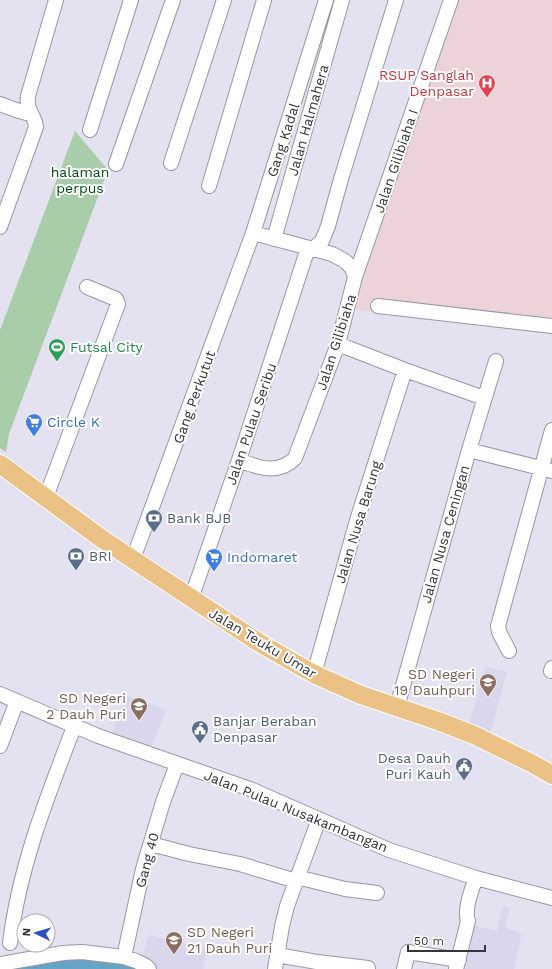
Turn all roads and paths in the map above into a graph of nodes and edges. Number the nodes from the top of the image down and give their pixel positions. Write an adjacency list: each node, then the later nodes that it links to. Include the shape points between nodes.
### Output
1 (56, 0): 11 (street, via 28,96)
2 (131, 0): 12 (street)
3 (173, 0): 13 (street)
4 (224, 0): 14 (street)
5 (264, 0): 15 (street)
6 (326, 0): 17 (street, Gang Kadal)
7 (342, 0): 18 (street, Jalan Halmahera)
8 (396, 0): 19 (street, Jalan Pulau Seribu, via 328,226 322,242)
9 (451, 0): 20 (street, Jalan Gilibiaha I)
10 (0, 104): 11 (street)
11 (30, 114): 16 (street, via 36,128)
12 (90, 130)
13 (116, 164)
14 (171, 164)
15 (209, 186)
16 (0, 227)
17 (253, 233): 18 (street, Jalan Gilibiaha); 34 (street, Gang Perkutut)
18 (274, 239): 19 (street, Jalan Gilibiaha)
19 (311, 248): 20 (street, Jalan Gilibiaha, via 345,261); 30 (street, Jalan Pulau Seribu)
20 (356, 277): 24 (street, Jalan Gilibiaha)
21 (87, 287): 33 (street, via 116,299 118,304)
22 (378, 306): 23 (street)
23 (552, 326)
24 (338, 344): 26 (street); 30 (street, Jalan Gilibiaha, via 295,458 286,466 271,470)
25 (496, 362): 27 (street, Jalan Nusa Ceningan)
26 (405, 370): 27 (street); 37 (street, Jalan Nusa Barung, via 358,517)
27 (484, 398): 29 (street, Jalan Nusa Ceningan)
28 (552, 430): 32 (street)
29 (469, 450): 32 (street); 40 (street, Jalan Nusa Ceningan)
30 (239, 460): 35 (street, Jalan Pulau Seribu)
31 (0, 464): 33 (main road, Jalan Teuku Umar)
32 (546, 470): 36 (street, via 498,626)
33 (46, 497): 34 (main road, Jalan Teuku Umar)
34 (133, 559): 35 (main road, Jalan Teuku Umar)
35 (191, 598): 37 (main road, Jalan Teuku Umar, via 258,642)
36 (509, 651)
37 (314, 674): 40 (main road, Jalan Teuku Umar, via 361,695)
38 (0, 694): 39 (street, Jalan Pulau Nusakambangan)
39 (17, 701): 41 (street, Jalan Pulau Nusakambangan); 42 (street)
40 (397, 707): 44 (main road, Jalan Teuku Umar, via 438,720)
41 (74, 727): 43 (street, Jalan Pulau Nusakambangan); 51 (street, via 22,876)
42 (0, 746)
43 (177, 764): 45 (street, Jalan Pulau Nusakambangan, via 250,789); 46 (street, Gang 40)
44 (552, 775)
45 (319, 820): 47 (street, Jalan Pulau Nusakambangan, via 389,850); 48 (street)
46 (151, 844): 48 (street); 53 (street, Gang 40)
47 (476, 878): 50 (street, Jalan Pulau Nusakambangan); 55 (street, via 470,895 468,920)
48 (296, 879): 49 (street); 52 (street, via 282,926)
49 (377, 893)
50 (552, 898)
51 (10, 943)
52 (277, 955): 57 (street); 58 (street)
53 (124, 957): 54 (street, via 82,952); 56 (street, via 136,960)
54 (0, 964)
55 (458, 964): 59 (street, via 408,952)
56 (149, 969)
57 (275, 969)
58 (368, 969)
59 (404, 969)

